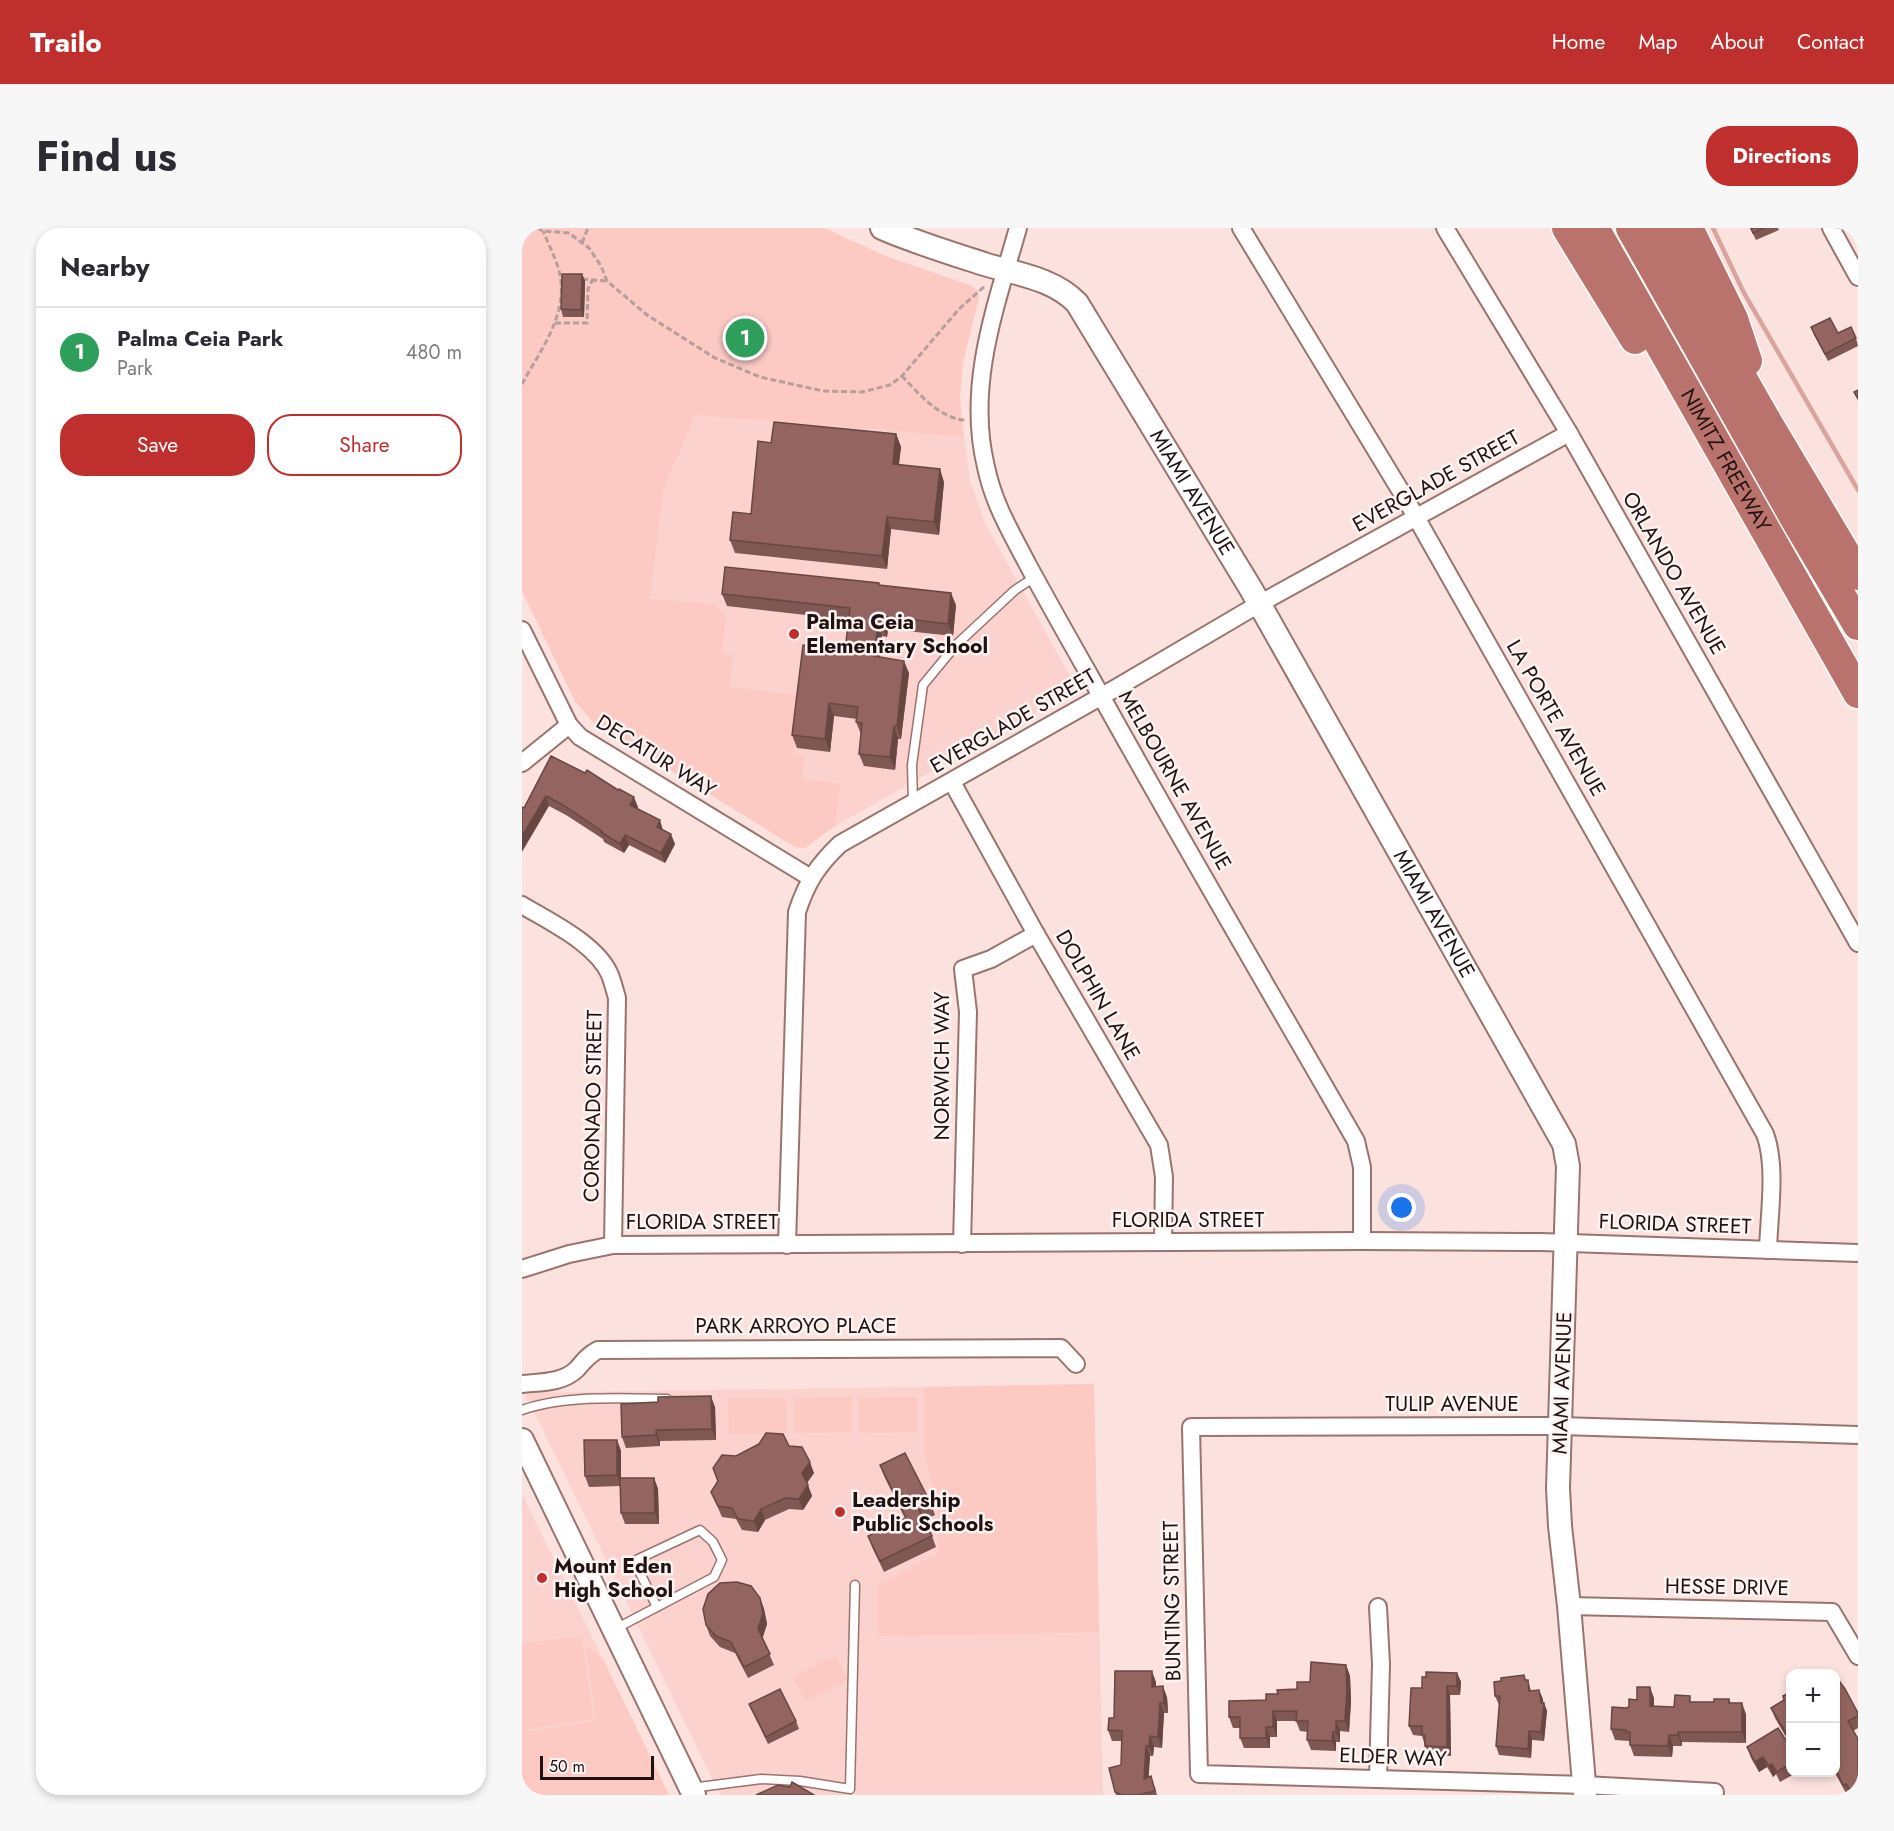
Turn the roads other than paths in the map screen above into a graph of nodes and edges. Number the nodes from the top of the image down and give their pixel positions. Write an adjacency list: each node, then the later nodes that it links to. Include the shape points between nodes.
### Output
1 (882, 228): 11 (street, MIAMI AVENUE)
2 (1018, 228): 11 (street, MELBOURNE AVENUE)
3 (1241, 228): 17 (street, LA PORTE AVENUE)
4 (1445, 228): 16 (street, ORLANDO AVENUE)
5 (1567, 228): 14 (highway, via 1680,413)
6 (1594, 228): 13 (highway, NIMITZ FREEWAY)
7 (1631, 228): 21 (highway)
8 (1656, 228): 15 (highway)
9 (1688, 228): 15 (highway, via 1733,319)
10 (1831, 228): 12 (street)
11 (1005, 271): 19 (street, MELBOURNE AVENUE, via 984,353 979,420 985,466 1000,514); 20 (street, MIAMI AVENUE, via 1050,283 1077,303)
12 (1858, 277)
13 (1650, 327): 14 (highway, NIMITZ FREEWAY); 23 (highway, via 1674,336)
14 (1703, 421): 24 (highway, NIMITZ FREEWAY)
15 (1768, 424): 18 (highway)
16 (1569, 433): 17 (street, EVERGLADE STREET); 33 (street, ORLANDO AVENUE)
17 (1417, 518): 20 (street, EVERGLADE STREET); 40 (street, LA PORTE AVENUE, via 1766,1134 1771,1164)
18 (1858, 575)
19 (1035, 577): 25 (street, MELBOURNE AVENUE); 29 (lane, via 1015,590 956,645 923,685 912,765)
20 (1259, 604): 25 (street, EVERGLADE STREET); 36 (street, MIAMI AVENUE, via 1564,1144 1568,1166)
21 (1858, 625)
22 (522, 630): 26 (street, DECATUR WAY)
23 (1858, 658)
24 (1858, 693)
25 (1101, 696): 28 (street, EVERGLADE STREET); 34 (street, MELBOURNE AVENUE, via 1356,1141 1362,1167)
26 (569, 725): 27 (street); 30 (street, DECATUR WAY, via 580,737)
27 (522, 763)
28 (952, 782): 29 (street, EVERGLADE STREET); 32 (street, DOLPHIN LANE)
29 (913, 804): 30 (street, EVERGLADE STREET, via 840,844)
30 (811, 878): 39 (street, EVERGLADE STREET, via 797,912)
31 (522, 905): 38 (street, CORONADO STREET, via 597,955 610,974 617,998)
32 (1036, 934): 35 (street, DOLPHIN LANE, via 1159,1144 1164,1177); 37 (street, NORWICH WAY, via 991,959 963,969 968,1012)
33 (1858, 943)
34 (1362, 1241): 35 (street, FLORIDA STREET); 36 (street, FLORIDA STREET)
35 (1163, 1242): 37 (street, FLORIDA STREET)
36 (1566, 1243): 40 (street, FLORIDA STREET); 47 (street, MIAMI AVENUE)
37 (962, 1244): 39 (street, FLORIDA STREET)
38 (613, 1245): 39 (street, FLORIDA STREET); 42 (street, FLORIDA STREET)
39 (787, 1245)
40 (1768, 1250): 41 (street, FLORIDA STREET)
41 (1858, 1253)
42 (522, 1269)
43 (1076, 1364): 44 (street, PARK ARROYO PLACE, via 1061,1348 598,1350 564,1379)
44 (522, 1384)
45 (678, 1399): 46 (lane, via 596,1398 538,1404)
46 (522, 1410)
47 (1561, 1426): 48 (street, TULIP AVENUE); 49 (street, TULIP AVENUE); 53 (street, MIAMI AVENUE, via 1558,1488)
48 (1191, 1427): 57 (street, BUNTING STREET)
49 (1858, 1436)
50 (522, 1440): 55 (street)
51 (855, 1585): 60 (lane, via 850,1789 800,1780 761,1779)
52 (1378, 1606): 58 (street, via 1382,1664)
53 (1569, 1606): 56 (street, HESSE DRIVE, via 1832,1612); 59 (street, MIAMI AVENUE)
54 (657, 1607): 54 (lane, via 714,1577 722,1560 713,1542 700,1530 634,1561); 55 (lane)
55 (614, 1629): 60 (street)
56 (1858, 1656)
57 (1199, 1774): 58 (street, ELDER WAY)
58 (1378, 1779): 59 (street, ELDER WAY)
59 (1585, 1790): 61 (street, ELDER WAY)
60 (693, 1792)
61 (1715, 1792)

